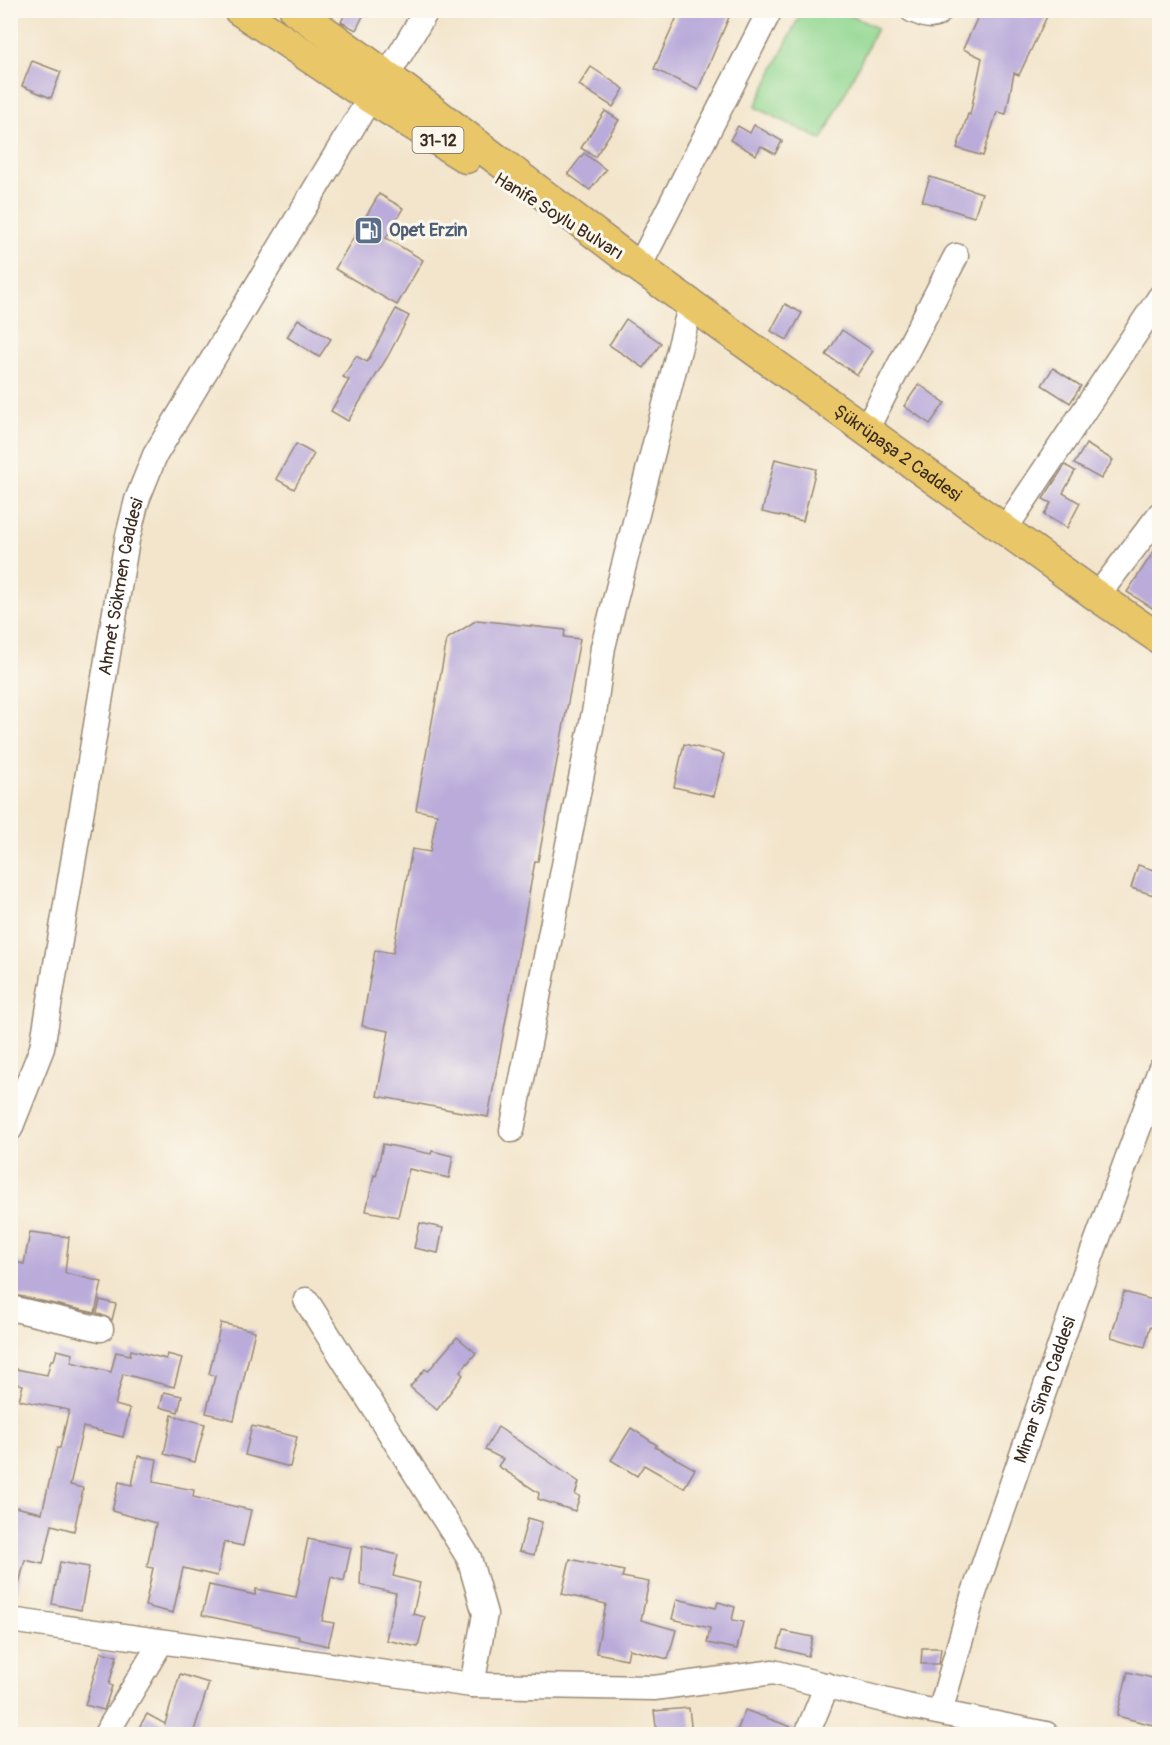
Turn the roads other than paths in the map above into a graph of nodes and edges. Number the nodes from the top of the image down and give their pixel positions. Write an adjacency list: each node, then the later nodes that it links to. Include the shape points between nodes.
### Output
1 (239, 10): 7 (main road, Hanife Soylu Bulvarı / 31-12)
2 (295, 10): 7 (main road, Hanife Soylu Bulvarı / 31-12)
3 (428, 10): 7 (street, Ahmet Sökmen Caddesi)
4 (770, 10): 9 (street)
5 (912, 10): 6 (street, via 930,17)
6 (940, 10)
7 (379, 87): 9 (main road, Hanife Soylu Bulvarı / 31-12); 18 (street, Ahmet Sökmen Caddesi, via 155,455 137,500 42,1048)
8 (956, 256): 12 (street)
9 (639, 267): 11 (main road, Şükrüpaşa 2 Caddesi / 31-12)
10 (1160, 297): 14 (street)
11 (691, 303): 12 (main road, Şükrüpaşa 2 Caddesi / 31-12); 19 (street, via 603,646 595,707)
12 (867, 429): 14 (main road, Şükrüpaşa 2 Caddesi / 31-12)
13 (1160, 514): 15 (street)
14 (1005, 529): 15 (main road, Şükrüpaşa 2 Caddesi / 31-12)
15 (1097, 596): 16 (main road, Şükrüpaşa 2 Caddesi / 31-12)
16 (1160, 639)
17 (1160, 1070): 27 (street, Mimar Sinan Caddesi, via 974,1593)
18 (10, 1129)
19 (512, 1130)
20 (306, 1300): 25 (street, via 469,1558 485,1614)
21 (10, 1308): 22 (street)
22 (101, 1329)
23 (10, 1620): 24 (street)
24 (161, 1642): 25 (street); 28 (street)
25 (472, 1685): 26 (street, via 654,1688 773,1672)
26 (827, 1685): 27 (street); 29 (street)
27 (940, 1712): 30 (street)
28 (105, 1734)
29 (807, 1734)
30 (1046, 1734)

